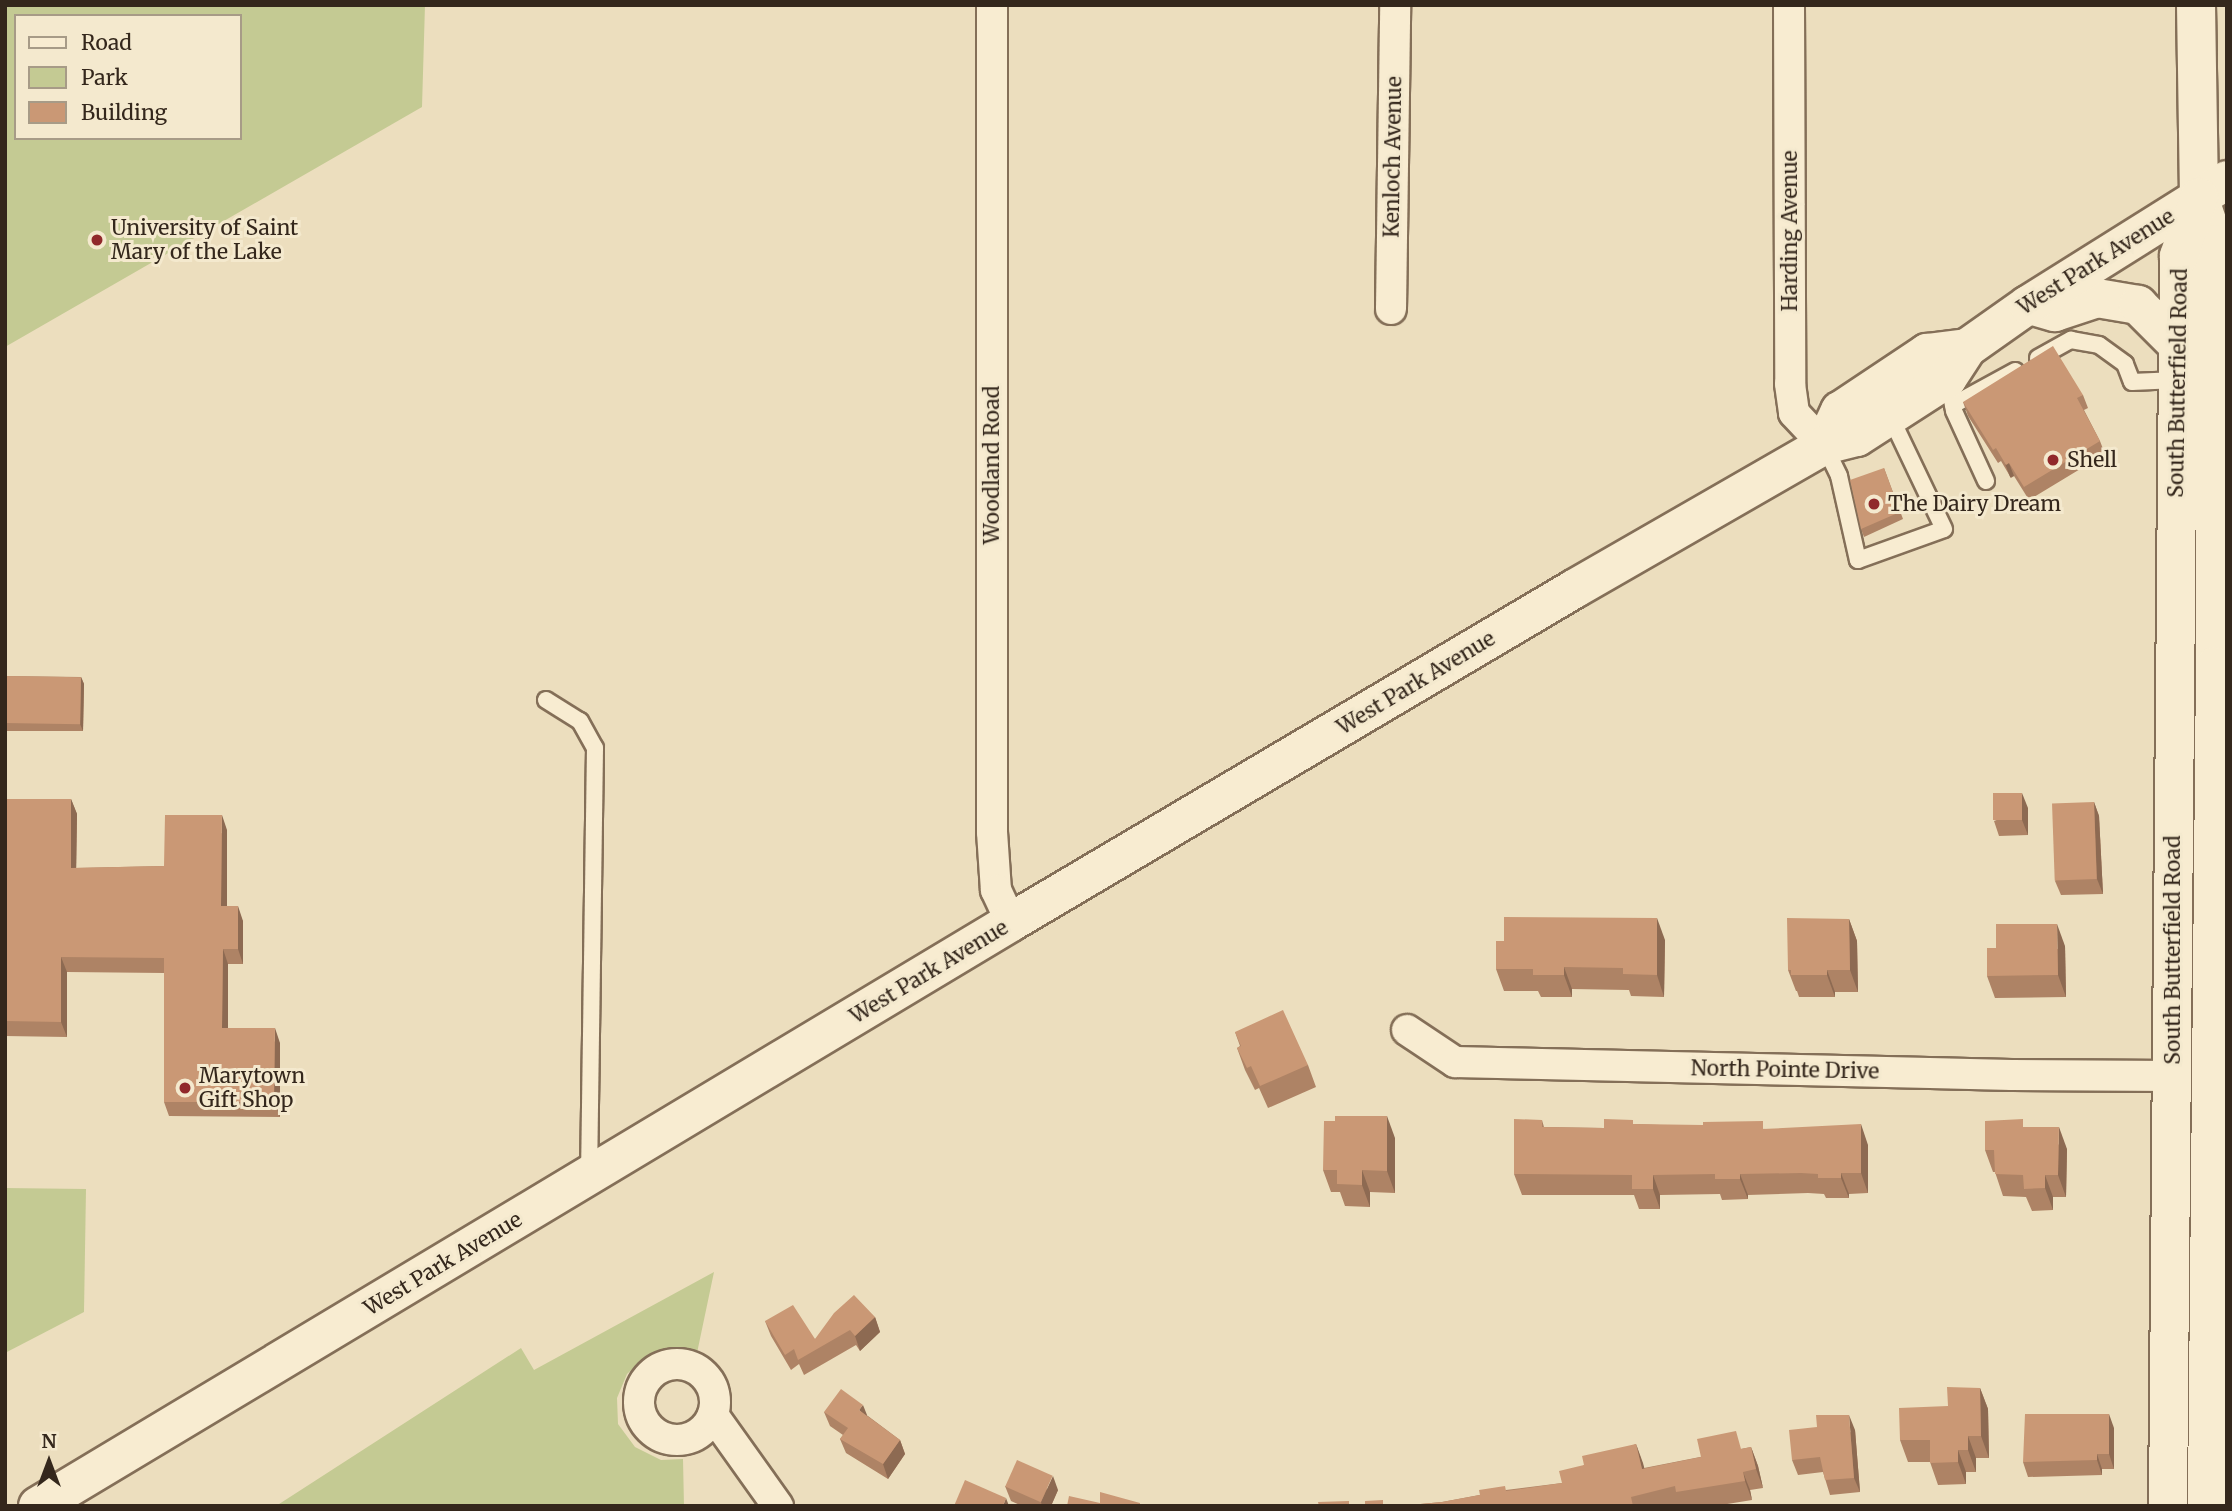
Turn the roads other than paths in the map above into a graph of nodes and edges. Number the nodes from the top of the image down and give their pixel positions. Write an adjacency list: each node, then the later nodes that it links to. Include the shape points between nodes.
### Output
1 (992, 5): 19 (street, Woodland Road, via 992,832 996,890)
2 (1395, 5): 9 (street, Kenloch Avenue)
3 (1789, 5): 15 (street, Harding Avenue, via 1790,384 1794,413)
4 (2196, 5): 5 (main road)
5 (2212, 76): 6 (main road)
6 (2213, 189): 7 (main road, South Butterfield Road); 8 (main road, West Park Avenue); 11 (main road, South Butterfield Road, via 2179,256)
7 (2221, 274): 12 (main road, South Butterfield Road)
8 (2028, 304): 10 (main road, West Park Avenue); 11 (main road, via 2055,313 2097,298 2138,305)
9 (1391, 309)
10 (1967, 348): 13 (main road, West Park Avenue); 15 (main road, West Park Avenue, via 1927,353 1840,411)
11 (2177, 362): 13 (lane, via 2132,382 2125,364 2099,345 2071,340); 21 (main road, South Butterfield Road)
12 (2221, 369): 17 (main road, South Butterfield Road)
13 (1950, 392): 14 (main road, West Park Avenue); 16 (lane)
14 (1889, 416): 15 (main road, West Park Avenue, via 1857,437); 15 (lane, via 1944,529 1858,560 1839,476)
15 (1824, 445): 19 (main road, West Park Avenue)
16 (1986, 481)
17 (2221, 694): 23 (main road, South Butterfield Road)
18 (546, 700): 22 (lane, via 580,721 596,748)
19 (1011, 922): 22 (main road, West Park Avenue)
20 (1408, 1030): 21 (street, North Pointe Drive, via 1455,1062)
21 (2172, 1076): 27 (main road, South Butterfield Road)
22 (589, 1177): 25 (main road, West Park Avenue)
23 (2218, 1328): 28 (main road, South Butterfield Road)
24 (713, 1415): 26 (street)
25 (38, 1506)
26 (778, 1506)
27 (2168, 1506)
28 (2207, 1506)

